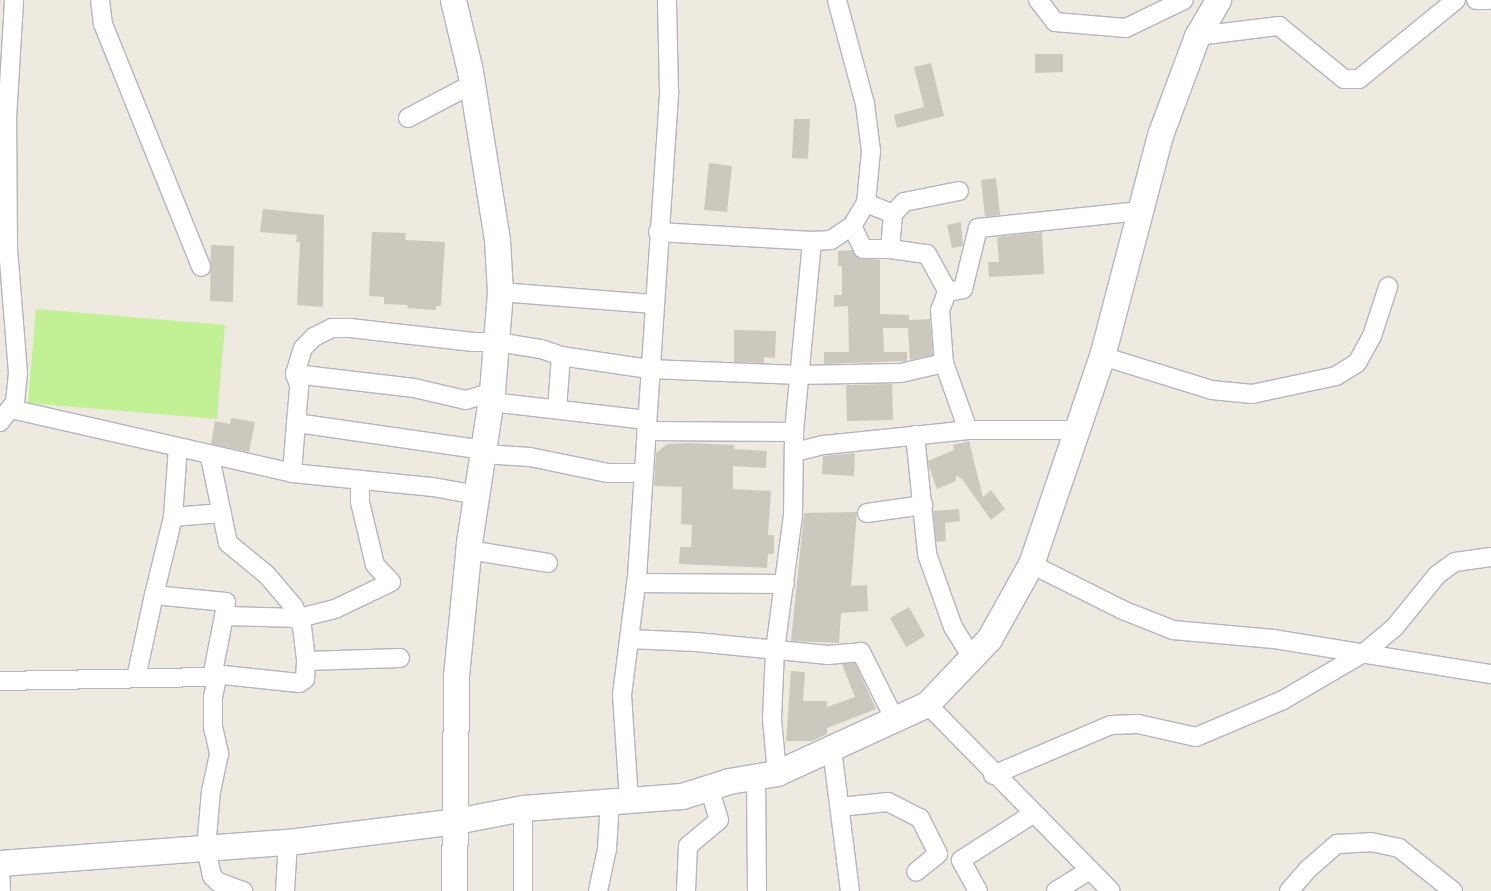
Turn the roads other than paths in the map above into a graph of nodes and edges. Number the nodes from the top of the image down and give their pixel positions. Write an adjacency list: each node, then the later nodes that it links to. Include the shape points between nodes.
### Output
1 (14, 0): 23 (street)
2 (100, 0): 24 (street, via 103,24)
3 (667, 0): 20 (street, via 669,91)
4 (837, 0): 16 (street, via 865,104 871,151)
5 (1038, 0): 6 (street, via 1055,22 1126,28)
6 (1184, 0)
7 (1218, 0): 12 (street)
8 (1456, 0): 12 (street, via 1359,79 1344,79 1279,26)
9 (1476, 0): 10 (street)
10 (1489, 0)
11 (455, 2): 13 (street)
12 (1197, 36): 17 (street, via 1160,135)
13 (472, 84): 14 (street); 26 (street, via 497,240)
14 (408, 118)
15 (959, 191): 18 (street, via 904,202)
16 (866, 203): 18 (street); 19 (street)
17 (1140, 211): 27 (street, via 978,228 963,289); 31 (street)
18 (893, 214): 22 (street)
19 (852, 226): 21 (street, via 831,240); 22 (street, via 864,249)
20 (658, 232): 21 (street); 28 (street)
21 (812, 241): 35 (street)
22 (890, 249): 27 (street, via 927,254)
23 (4, 250): 38 (street, via 18,373)
24 (201, 267)
25 (1388, 287): 31 (street, via 1372,336 1357,363 1336,376 1252,394 1212,390)
26 (500, 292): 28 (street); 29 (street)
27 (948, 292): 32 (street, via 940,310)
28 (654, 304): 33 (street)
29 (497, 342): 30 (street, via 541,349); 34 (street, via 332,328 314,337 303,348); 36 (street)
30 (561, 356): 33 (street); 37 (street)
31 (1102, 356): 42 (street)
32 (944, 363): 35 (street, via 900,373); 41 (street)
33 (649, 369): 35 (street); 40 (street)
34 (295, 374): 36 (street, via 414,388 466,400); 39 (street, via 298,386)
35 (800, 376): 43 (street)
36 (492, 397): 37 (street); 46 (street)
37 (557, 409): 40 (street)
38 (6, 415): 45 (street)
39 (296, 423): 46 (street); 49 (street)
40 (646, 425): 43 (street); 50 (street)
41 (968, 430): 42 (street); 44 (street)
42 (1077, 430): 60 (street)
43 (794, 432): 47 (street)
44 (915, 435): 47 (street, via 824,445); 53 (street)
45 (178, 447): 48 (street); 56 (street)
46 (483, 452): 50 (street, via 530,456 608,473); 52 (street)
47 (795, 452): 62 (street, via 793,515)
48 (210, 456): 49 (street); 54 (street)
49 (292, 473): 51 (street)
50 (643, 473): 61 (street)
51 (360, 480): 52 (street); 65 (street, via 360,502 374,565 391,582 335,609)
52 (477, 495): 57 (street)
53 (922, 505): 55 (street); 69 (street, via 927,554 953,627)
54 (222, 513): 56 (street); 65 (street, via 228,543 267,575)
55 (867, 513)
56 (173, 517): 63 (street)
57 (469, 550): 59 (street); 86 (street, via 456,676)
58 (1491, 557): 68 (street, via 1455,562 1436,575 1394,628)
59 (548, 562)
60 (1031, 564): 68 (street, via 1125,611 1173,630 1274,639); 69 (street, via 989,639)
61 (636, 583): 62 (street); 66 (street)
62 (785, 584): 67 (street)
63 (154, 595): 64 (street, via 226,602); 74 (street)
64 (224, 616): 65 (street); 73 (street)
65 (299, 618): 71 (street)
66 (629, 639): 67 (street); 82 (street, via 622,695)
67 (775, 650): 77 (street, via 828,656 861,652); 79 (street)
68 (1365, 652): 72 (street); 80 (street, via 1284,700 1196,738 1138,724 1111,725)
69 (972, 657): 76 (street)
70 (400, 658): 71 (street)
71 (306, 661): 73 (street, via 305,679 299,683 261,677)
72 (1491, 674)
73 (215, 677): 74 (street); 88 (street, via 213,712 219,754 211,791)
74 (136, 678): 75 (street)
75 (0, 681)
76 (927, 704): 77 (street); 80 (street)
77 (894, 718): 78 (street)
78 (832, 749): 79 (street); 83 (street)
79 (767, 775): 81 (street); 99 (street)
80 (993, 775): 85 (street)
81 (709, 787): 82 (street, via 682,796); 98 (street, via 719,820 688,846)
82 (619, 800): 84 (street); 97 (street)
83 (840, 807): 91 (street, via 888,802 920,818 938,854); 100 (street)
84 (523, 808): 86 (street); 96 (street)
85 (1033, 814): 90 (street); 101 (street, via 961,860)
86 (456, 821): 87 (street); 95 (street)
87 (288, 842): 88 (street); 94 (street)
88 (206, 848): 89 (street); 93 (street, via 212,876 218,882)
89 (0, 863): 92 (street)
90 (1090, 870): 102 (street); 103 (street)
91 (916, 872)
92 (1, 891)
93 (244, 891)
94 (285, 891)
95 (454, 891)
96 (523, 891)
97 (598, 891)
98 (686, 891)
99 (758, 891)
100 (850, 891)
101 (978, 891)
102 (1056, 891)
103 (1111, 891)
104 (1289, 891): 105 (street, via 1337,844 1371,842 1399,848)
105 (1453, 891)

